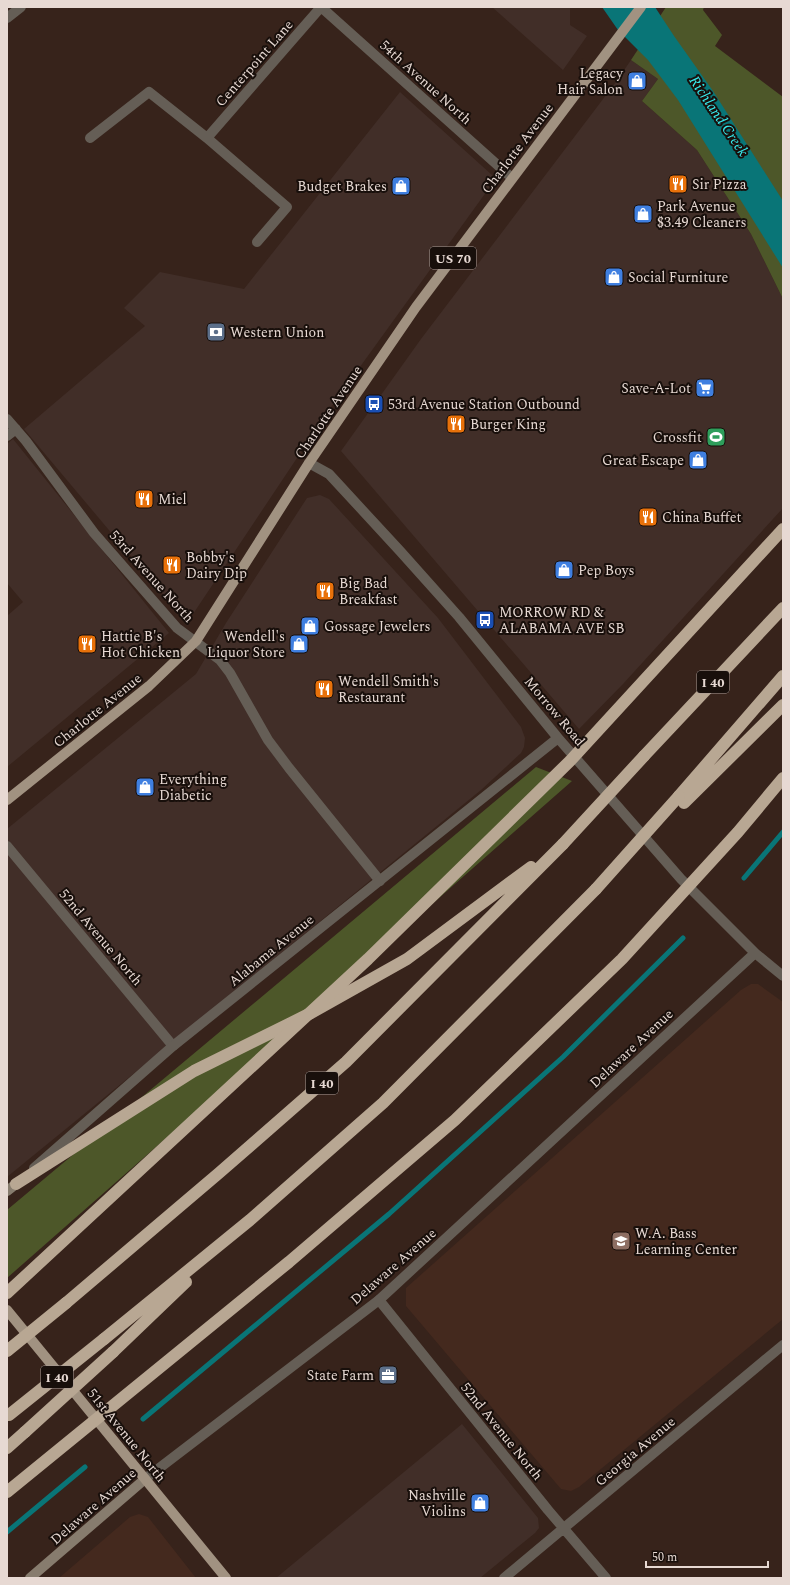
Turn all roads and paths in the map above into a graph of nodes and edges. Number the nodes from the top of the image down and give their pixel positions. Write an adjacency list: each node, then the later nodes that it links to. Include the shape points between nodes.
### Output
1 (21, 7): 4 (street)
2 (321, 7): 6 (street, Centerpoint Lane); 7 (street, 54th Avenue North)
3 (641, 7): 7 (main road, Charlotte Avenue / US 70)
4 (7, 18)
5 (90, 138): 6 (street, via 149,92)
6 (207, 138): 8 (street, via 287,207)
7 (512, 178): 12 (main road, Charlotte Avenue / US 70, via 416,308)
8 (257, 242)
9 (7, 419): 10 (street, 53rd Avenue North)
10 (16, 429): 11 (street); 15 (street, 53rd Avenue North, via 94,533 180,631)
11 (7, 436)
12 (310, 464): 15 (main road, Charlotte Avenue / US 70); 18 (street, Morrow Road, via 329,474 400,551 459,617)
13 (783, 529): 30 (highway, bridge, via 570,761 368,959)
14 (783, 608): 22 (highway, I 40, bridge)
15 (196, 641): 20 (main road, Charlotte Avenue / US 70, via 149,686); 24 (street, 53rd Avenue North, via 220,660 230,673 268,740)
16 (783, 676): 21 (highway, I 40)
17 (783, 706): 21 (highway)
18 (558, 738): 24 (street, Alabama Avenue); 25 (street, Morrow Road, via 681,879)
19 (783, 778): 38 (highway, bridge, via 738,832 622,959 455,1120 289,1262)
20 (7, 800)
21 (681, 800): 29 (highway, I 40, bridge, via 383,1103)
22 (563, 844): 28 (highway, via 407,958 311,1013 194,1071); 34 (highway, I 40, bridge, via 346,1062 219,1173)
23 (7, 846): 27 (street, 52nd Avenue North)
24 (380, 881): 27 (street, Alabama Avenue)
25 (755, 953): 26 (street, Morrow Road); 31 (street, Delaware Avenue)
26 (783, 976)
27 (173, 1046): 28 (street, Alabama Avenue)
28 (11, 1188)
29 (250, 1220): 35 (highway, I 40, bridge); 36 (highway, bridge, via 113,1352)
30 (7, 1292)
31 (379, 1300): 37 (street, Delaware Avenue); 39 (street, 52nd Avenue North)
32 (7, 1310): 37 (main road, 51st Avenue North)
33 (783, 1345): 39 (street, Georgia Avenue)
34 (7, 1351)
35 (8, 1416)
36 (7, 1448)
37 (145, 1479): 40 (main road, Delaware Avenue); 41 (main road, 51st Avenue North)
38 (7, 1492)
39 (564, 1528): 42 (street, Georgia Avenue); 43 (street, 52nd Avenue North)
40 (30, 1578)
41 (226, 1578)
42 (504, 1578)
43 (606, 1578)

